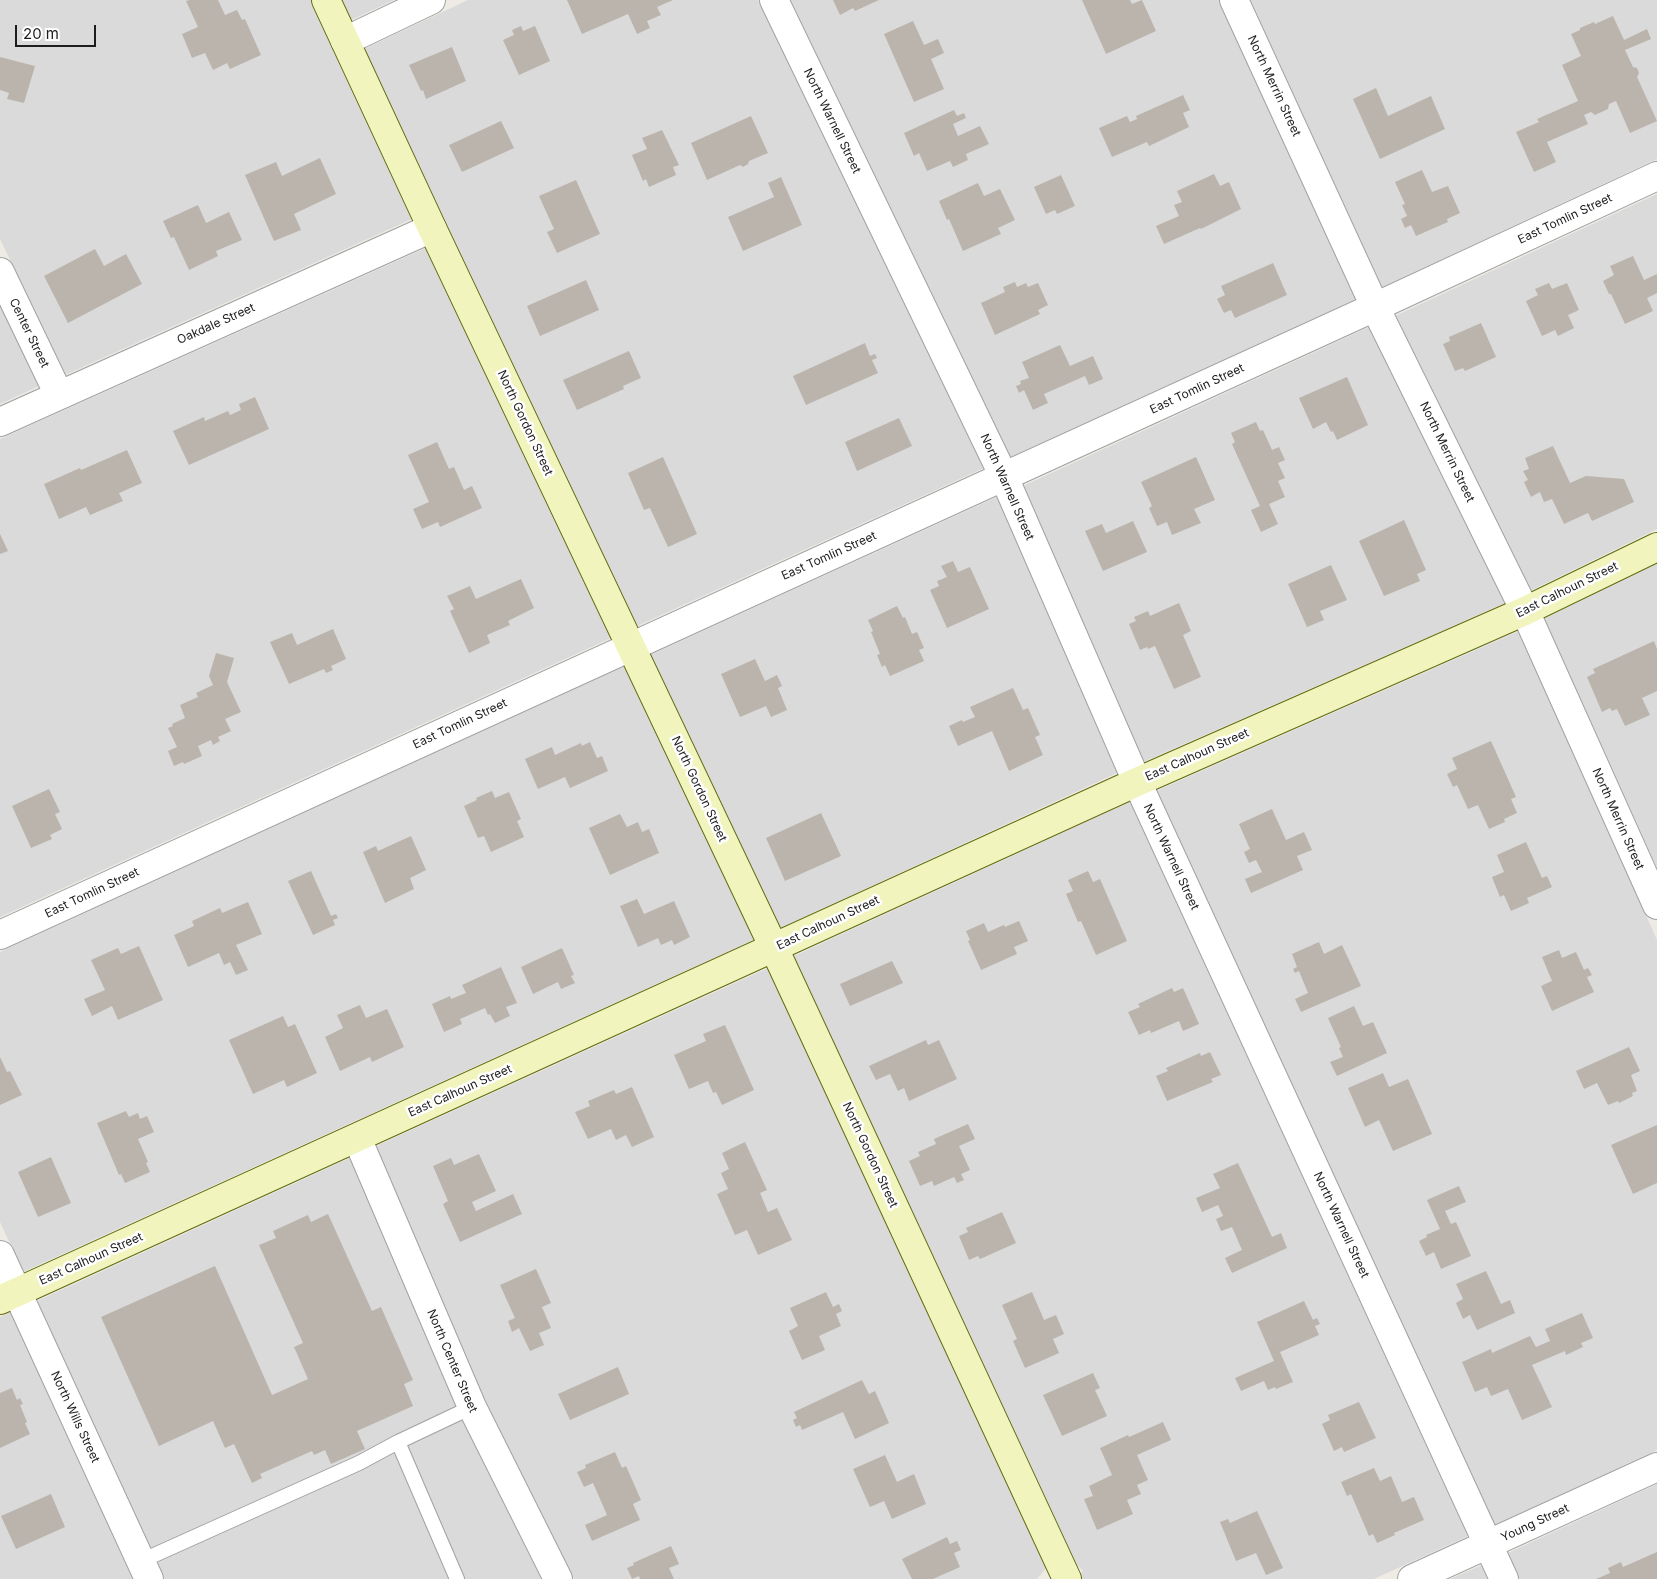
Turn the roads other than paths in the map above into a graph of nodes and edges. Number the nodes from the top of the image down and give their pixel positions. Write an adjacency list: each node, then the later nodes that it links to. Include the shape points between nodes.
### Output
1 (326, 0): 5 (street, North Gordon Street)
2 (431, 0): 5 (street)
3 (774, 0): 12 (street, North Warnell Street)
4 (1234, 0): 9 (street, North Merrin Street)
5 (345, 41): 7 (street, North Gordon Street)
6 (1657, 176): 9 (street, East Tomlin Street)
7 (432, 228): 10 (street, Oakdale Street); 15 (street, North Gordon Street)
8 (0, 272): 10 (street, Center Street)
9 (1375, 308): 12 (street, East Tomlin Street); 14 (street, North Merrin Street)
10 (59, 395): 11 (street, Oakdale Street)
11 (0, 422)
12 (1004, 477): 15 (street, East Tomlin Street); 16 (street, North Warnell Street)
13 (1657, 547): 14 (street, East Calhoun Street)
14 (1525, 611): 16 (street, East Calhoun Street); 17 (street, North Merrin Street)
15 (631, 646): 18 (street, East Tomlin Street); 19 (street, North Gordon Street)
16 (1136, 782): 19 (street, East Calhoun Street); 26 (street, North Warnell Street)
17 (1657, 905)
18 (0, 935)
19 (774, 948): 20 (street, East Calhoun Street); 28 (street, North Gordon Street)
20 (357, 1138): 22 (street, East Calhoun Street); 23 (street, North Center Street)
21 (0, 1255): 22 (street, North Wills Street)
22 (8, 1296): 27 (street, North Wills Street)
23 (472, 1407): 24 (lane); 30 (street, North Center Street)
24 (398, 1442): 27 (lane); 29 (lane)
25 (1657, 1467): 26 (street, Young Street)
26 (1488, 1545): 31 (street, Young Street); 32 (street, North Warnell Street)
27 (145, 1570)
28 (1062, 1577)
29 (457, 1579)
30 (558, 1579)
31 (1412, 1579)
32 (1504, 1579)

